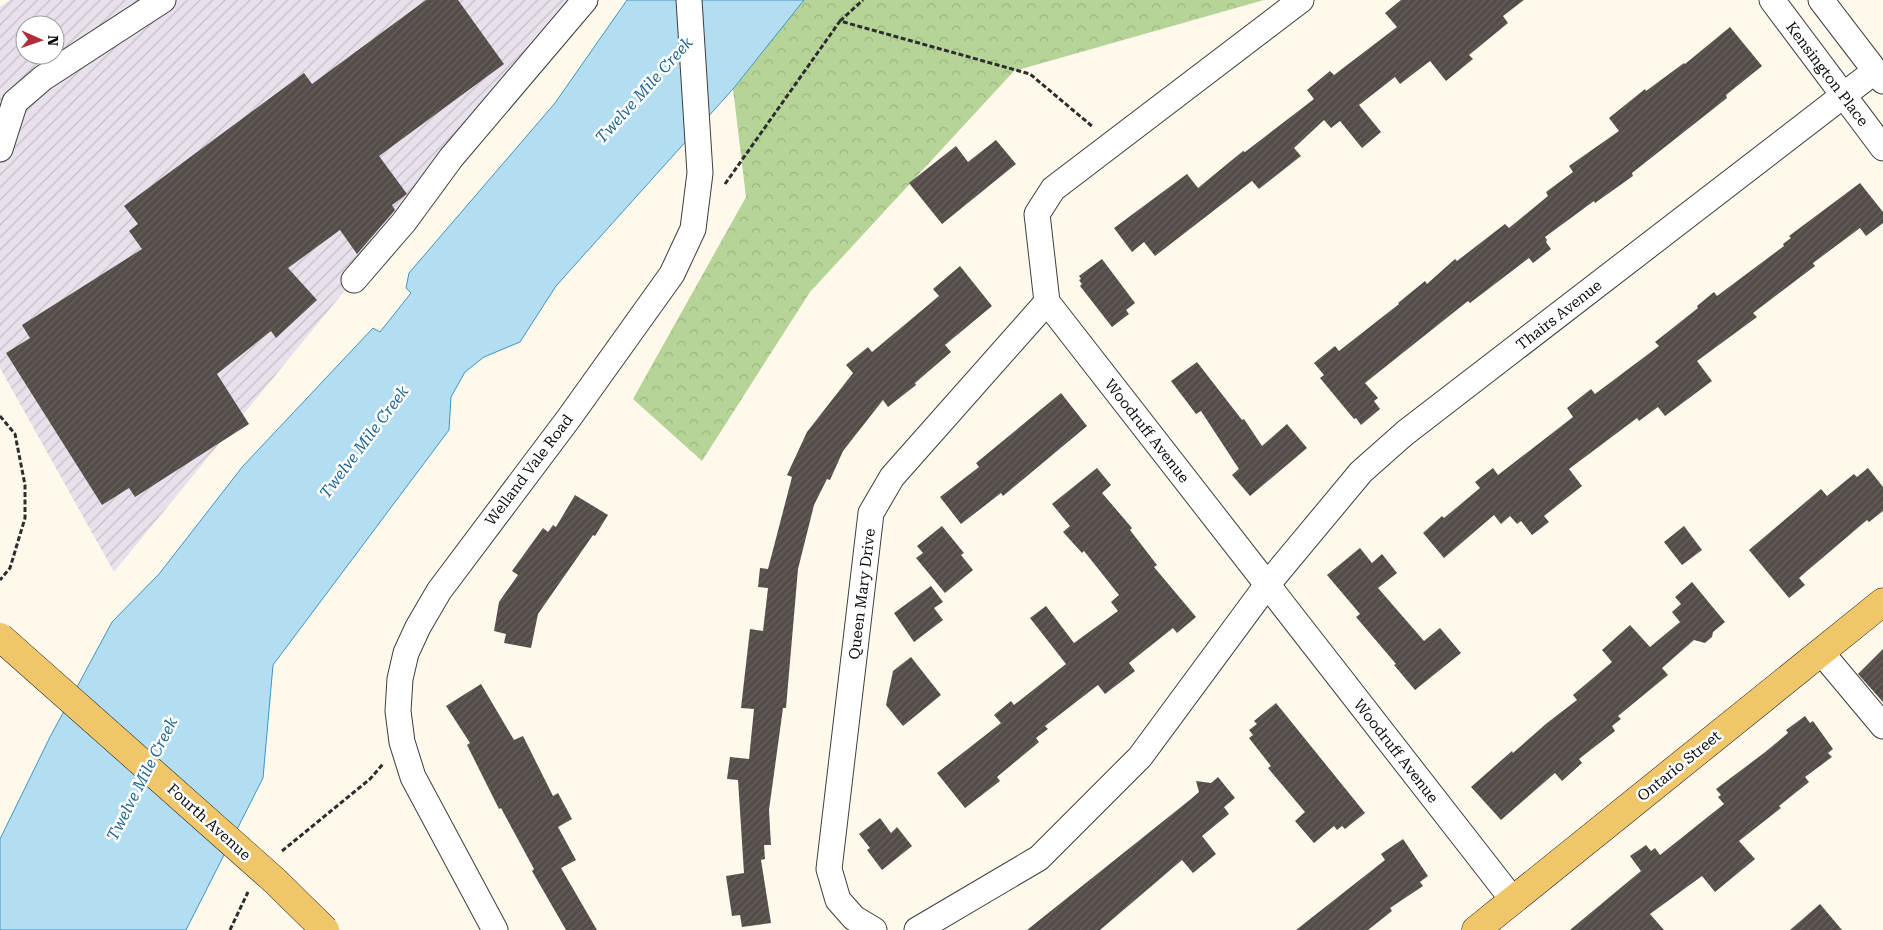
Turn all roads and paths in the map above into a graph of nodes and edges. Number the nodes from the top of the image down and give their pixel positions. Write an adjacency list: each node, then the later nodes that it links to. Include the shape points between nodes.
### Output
1 (163, 0): 13 (street, via 44,78 15,102)
2 (585, 0): 15 (street, via 451,158 404,222)
3 (689, 0): 24 (street, Welland Vale Road, via 700,172 693,229 672,274 439,591 418,627 406,653 400,679 398,711)
4 (863, 0): 8 (path)
5 (1301, 0): 11 (street)
6 (1772, 0): 10 (street, Kensington Place)
7 (1821, 0): 9 (street)
8 (840, 21): 11 (path, via 1030,74); 14 (path)
9 (1879, 76): 10 (street, Thairs Avenue)
10 (1843, 96): 12 (street, Kensington Place); 19 (street, Thairs Avenue, via 1406,433 1361,472)
11 (1112, 144): 16 (street, via 1053,188 1037,214)
12 (1883, 148)
13 (0, 149)
14 (721, 189)
15 (354, 280)
16 (1047, 302): 19 (street, Woodruff Avenue); 31 (street, Queen Mary Drive, via 892,477 871,513 829,869 838,900 854,918)
17 (0, 416): 18 (path, via 15,434 26,485 25,518 10,568)
18 (0, 580)
19 (1267, 585): 27 (street, Woodruff Avenue); 32 (street, via 1140,757 1039,858)
20 (1883, 602): 22 (main road, Ontario Street)
21 (0, 637): 29 (main road, Fourth Avenue, bridge, via 274,880)
22 (1821, 652): 23 (street); 27 (main road, Ontario Street)
23 (1883, 726)
24 (402, 742): 25 (path, via 370,779); 30 (street, Welland Vale Road, via 413,777)
25 (278, 854)
26 (249, 890): 28 (path)
27 (1513, 900): 33 (main road, Ontario Street)
28 (230, 930)
29 (325, 930)
30 (495, 930)
31 (874, 930)
32 (917, 930)
33 (1476, 930)

